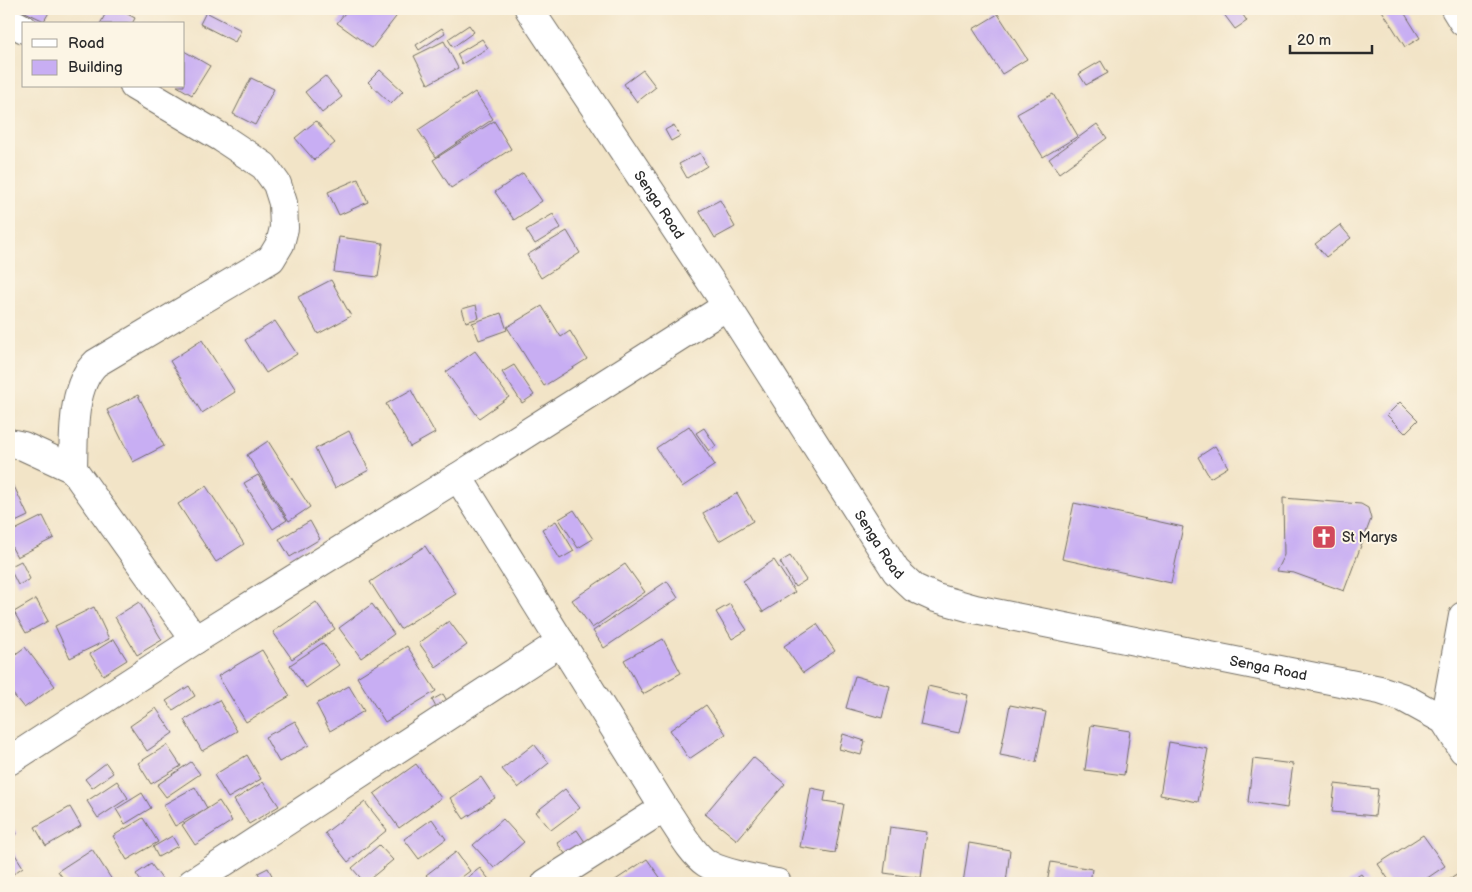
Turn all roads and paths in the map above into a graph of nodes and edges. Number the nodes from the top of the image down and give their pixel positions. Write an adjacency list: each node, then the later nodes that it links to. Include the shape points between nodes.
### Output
1 (529, 9): 7 (street, Senga Road)
2 (1455, 9): 4 (street)
3 (9, 21): 5 (street)
4 (1463, 22)
5 (22, 28)
6 (137, 88): 9 (street, via 264,166 277,184 283,204 284,228 271,259 89,370 78,405)
7 (727, 306): 10 (street); 14 (street, Senga Road, via 896,571 914,588 975,609 1380,690 1404,698)
8 (9, 443): 9 (street, via 24,446)
9 (72, 469): 12 (street)
10 (458, 477): 12 (street); 13 (street)
11 (1463, 616): 14 (street)
12 (195, 640): 16 (street)
13 (561, 642): 17 (street); 18 (street)
14 (1444, 720): 15 (street, Senga Road)
15 (1463, 750)
16 (9, 761)
17 (664, 808): 19 (street); 20 (street, via 696,854 707,863)
18 (192, 883)
19 (546, 883)
20 (777, 883)

